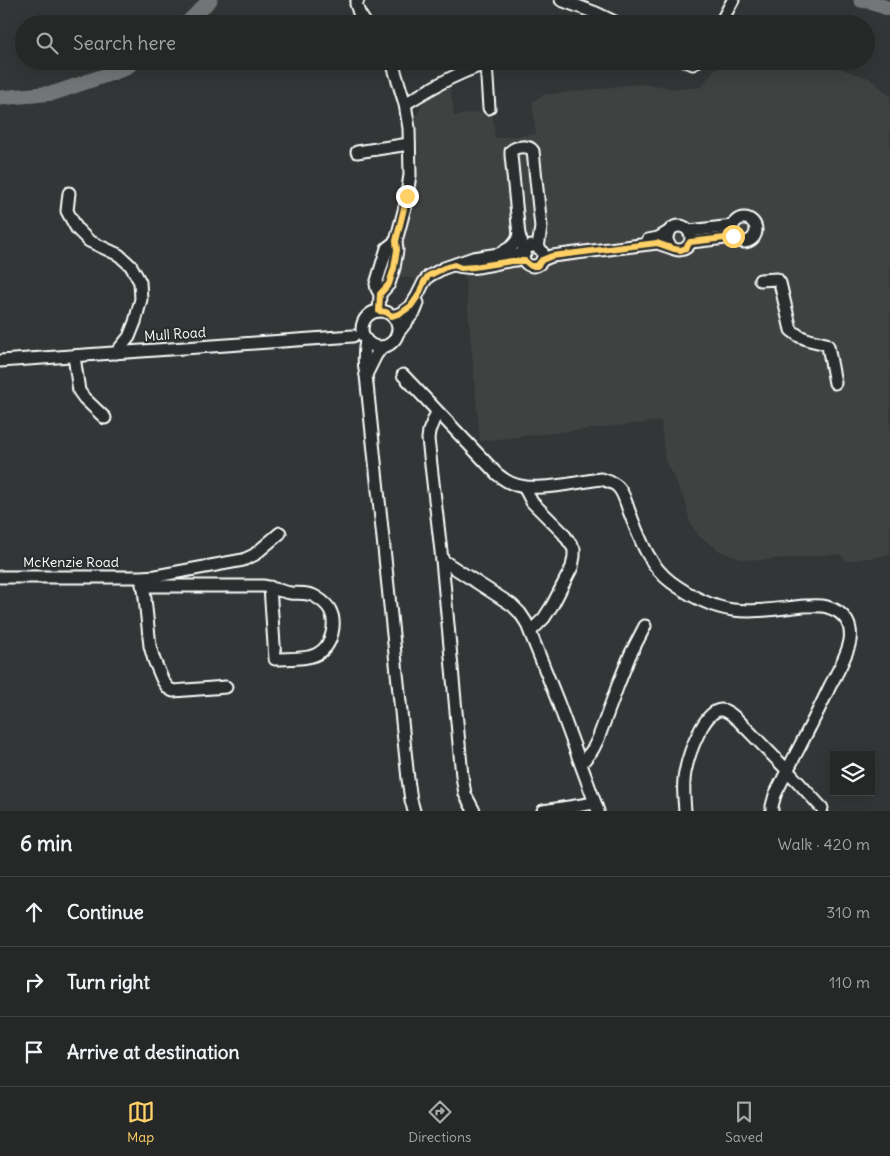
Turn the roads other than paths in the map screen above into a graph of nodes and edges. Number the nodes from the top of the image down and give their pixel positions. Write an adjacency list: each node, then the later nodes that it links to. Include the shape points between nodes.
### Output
1 (561, 0): 5 (street)
2 (733, 0): 6 (street)
3 (356, 1): 4 (street)
4 (360, 15)
5 (600, 15)
6 (725, 15)
7 (395, 70): 10 (street)
8 (469, 70): 10 (street, via 426,90)
9 (486, 70): 11 (street)
10 (406, 104): 12 (street)
11 (489, 108)
12 (409, 144): 13 (street); 26 (street, via 410,175 405,207 389,284 380,294)
13 (356, 152)
14 (69, 193): 32 (street, via 67,212 77,229 90,241 119,255 131,266 140,282 141,299 135,322 129,337)
15 (670, 231): 18 (street, via 678,226 684,227); 19 (street, via 667,240); 20 (street, via 655,238)
16 (733, 231): 18 (street)
17 (519, 235): 20 (street, via 511,153 515,148 528,147 533,151); 21 (street, via 514,246); 22 (street)
18 (690, 236): 19 (street, via 686,248)
19 (672, 248): 20 (street, via 657,243 552,256)
20 (541, 253): 22 (street, via 531,247); 22 (street, via 539,264 534,266 528,265)
21 (500, 254): 22 (street); 23 (street)
22 (525, 255): 23 (street, via 512,261 474,267)
23 (454, 265): 25 (street, via 428,276)
24 (760, 280): 37 (street, via 777,279 780,283 791,330 828,346)
25 (418, 296): 27 (street, via 407,310); 28 (street, via 415,311)
26 (379, 311): 27 (street); 30 (street, via 369,315 363,324)
27 (392, 316): 28 (street, via 397,324)
28 (397, 334): 31 (street, via 391,343)
29 (353, 336): 32 (street, Mull Road)
30 (366, 340): 31 (street); 36 (street)
31 (382, 347): 36 (street)
32 (116, 353): 33 (street, Mull Road)
33 (74, 356): 34 (street, Mull Road); 39 (street, via 79,391)
34 (0, 362)
35 (403, 375): 38 (street)
36 (366, 376): 53 (street, via 408,780)
37 (834, 383)
38 (438, 412): 40 (street, via 497,474); 42 (street, via 428,439)
39 (105, 418)
40 (524, 487): 47 (street, via 532,502 564,533 574,549 572,567 553,604); 50 (street, via 601,479 614,484 623,495 644,548 657,567 682,590 715,606 748,611 821,606 846,618 850,625 849,645)
41 (280, 533): 44 (street, via 243,560)
42 (442, 560): 47 (street, via 512,605); 54 (street, via 462,776 465,794)
43 (0, 577): 44 (street, McKenzie Road)
44 (142, 581): 45 (street, via 149,586); 48 (street, via 150,646 159,674 168,688 173,691)
45 (270, 587): 45 (street, via 290,593 307,593 324,602 333,626 322,651 307,657 276,659)
46 (645, 626): 49 (street, via 630,655 598,739)
47 (530, 632): 49 (street)
48 (226, 687)
49 (581, 764): 51 (street)
50 (787, 770): 52 (street); 56 (street, via 730,712 716,711 703,725 685,768); 57 (street, via 775,795)
51 (596, 807): 55 (street)
52 (822, 808)
53 (414, 811)
54 (474, 811)
55 (543, 811)
56 (685, 811)
57 (772, 811)

